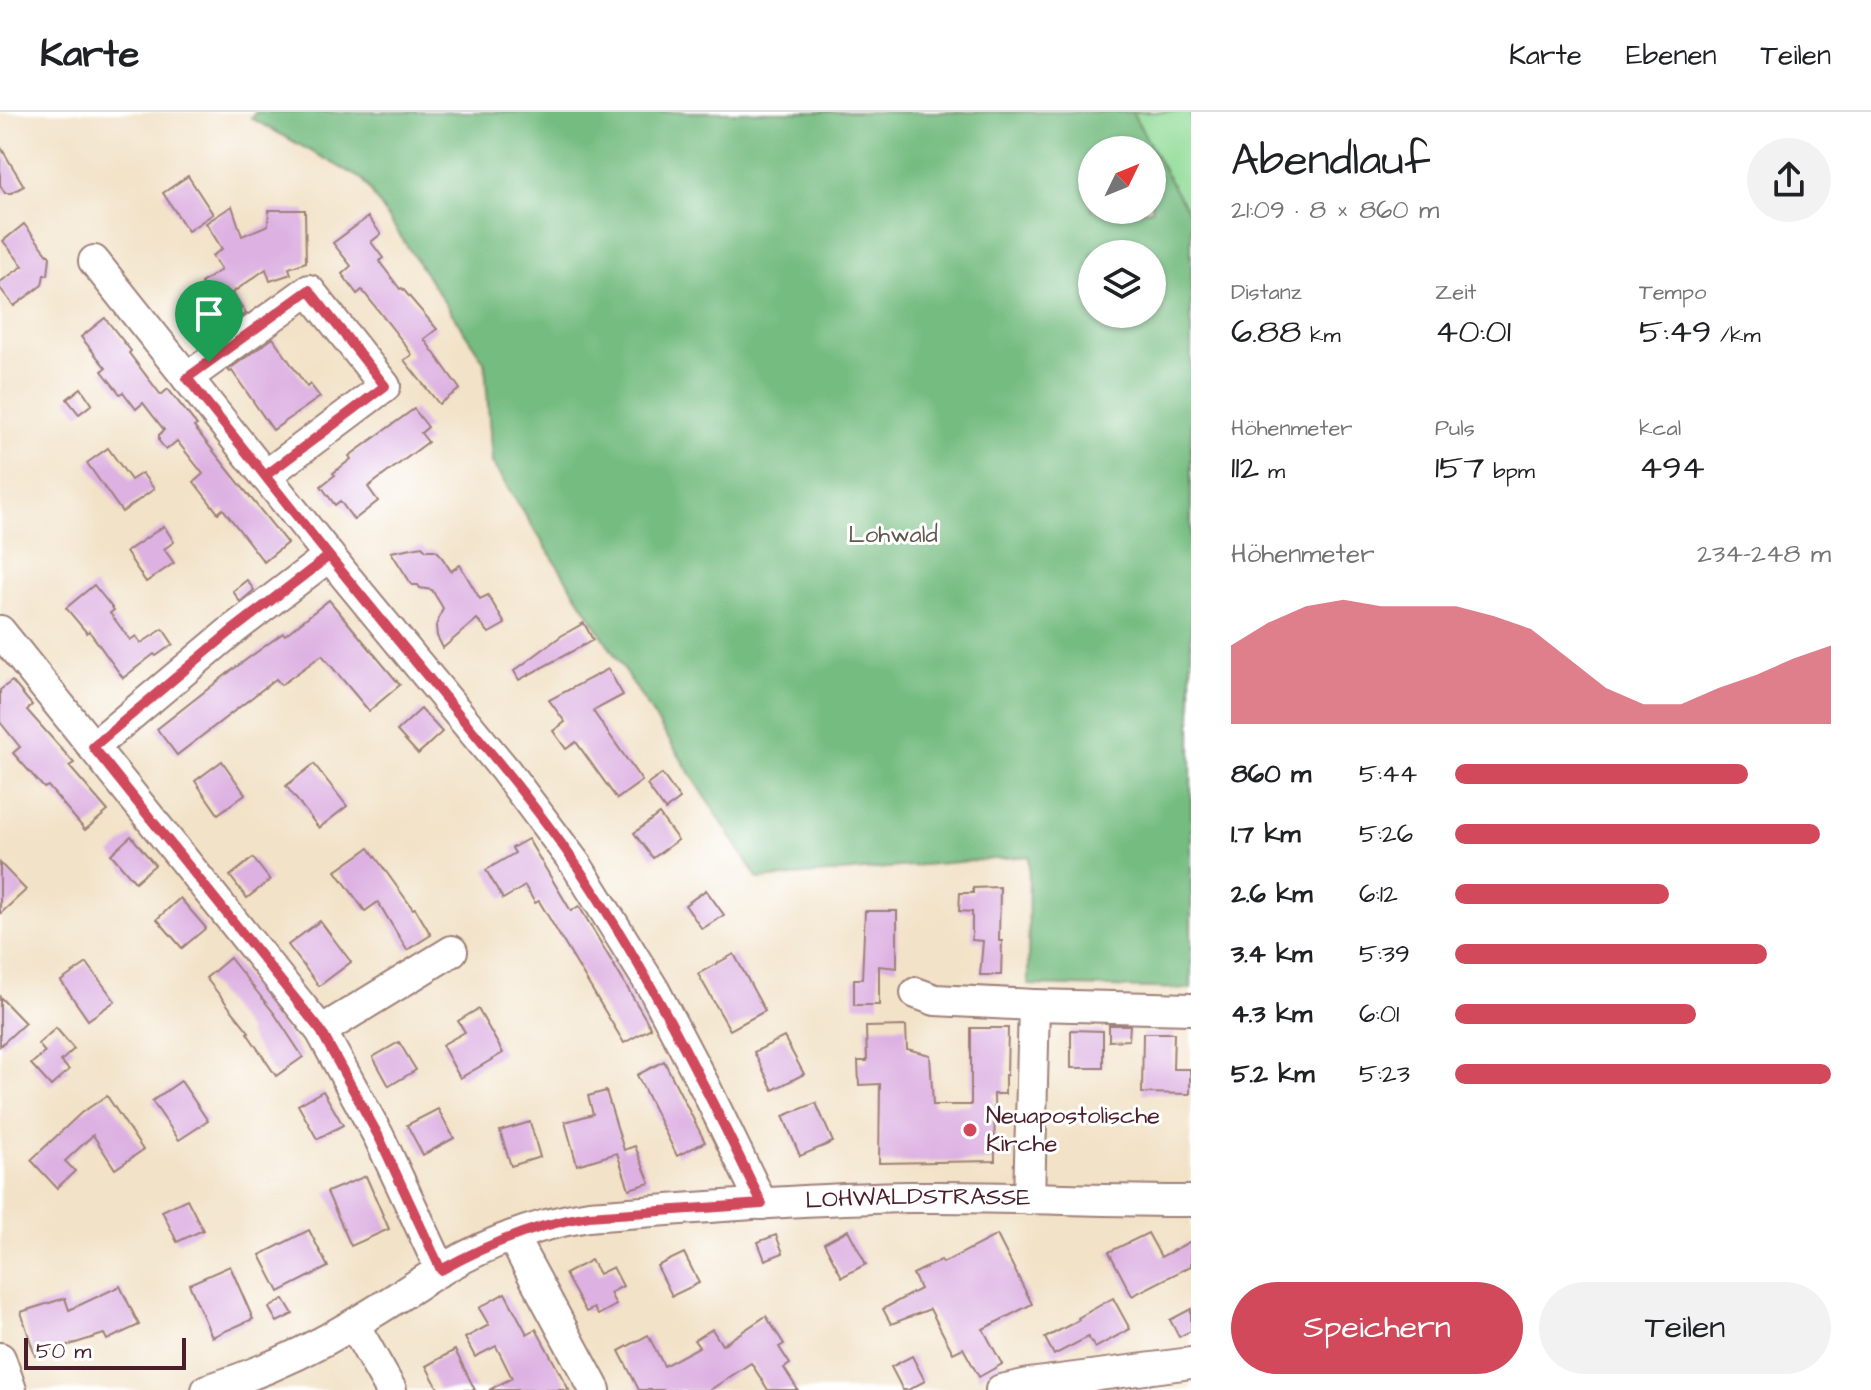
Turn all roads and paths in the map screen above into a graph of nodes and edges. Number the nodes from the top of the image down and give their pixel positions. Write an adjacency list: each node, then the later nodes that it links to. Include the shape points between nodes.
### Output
1 (94, 261): 2 (street)
2 (187, 378): 3 (street); 3 (street, via 309,290 345,334 385,386)
3 (265, 476): 4 (street)
4 (329, 556): 6 (street); 14 (street, via 577,866 661,1004)
5 (0, 631): 6 (street)
6 (93, 747): 11 (street)
7 (452, 951): 11 (street)
8 (916, 993): 9 (street, via 935,1000)
9 (1034, 1005): 10 (street); 12 (street)
10 (1191, 1009)
11 (321, 1031): 16 (street, via 379,1137)
12 (1029, 1199): 13 (street, LOHWALDSTRASSE); 14 (street, LOHWALDSTRASSE, via 911,1197)
13 (1191, 1201)
14 (762, 1204): 15 (street, LOHWALDSTRASSE, via 589,1216)
15 (512, 1236): 16 (street, LOHWALDSTRASSE); 23 (street)
16 (441, 1270): 17 (street, LOHWALDSTRASSE)
17 (354, 1325): 21 (street, LOHWALDSTRASSE, via 278,1364); 22 (street)
18 (0, 1358): 20 (street)
19 (1191, 1363): 24 (street)
20 (11, 1390)
21 (207, 1390)
22 (391, 1390)
23 (595, 1390)
24 (1001, 1390)

